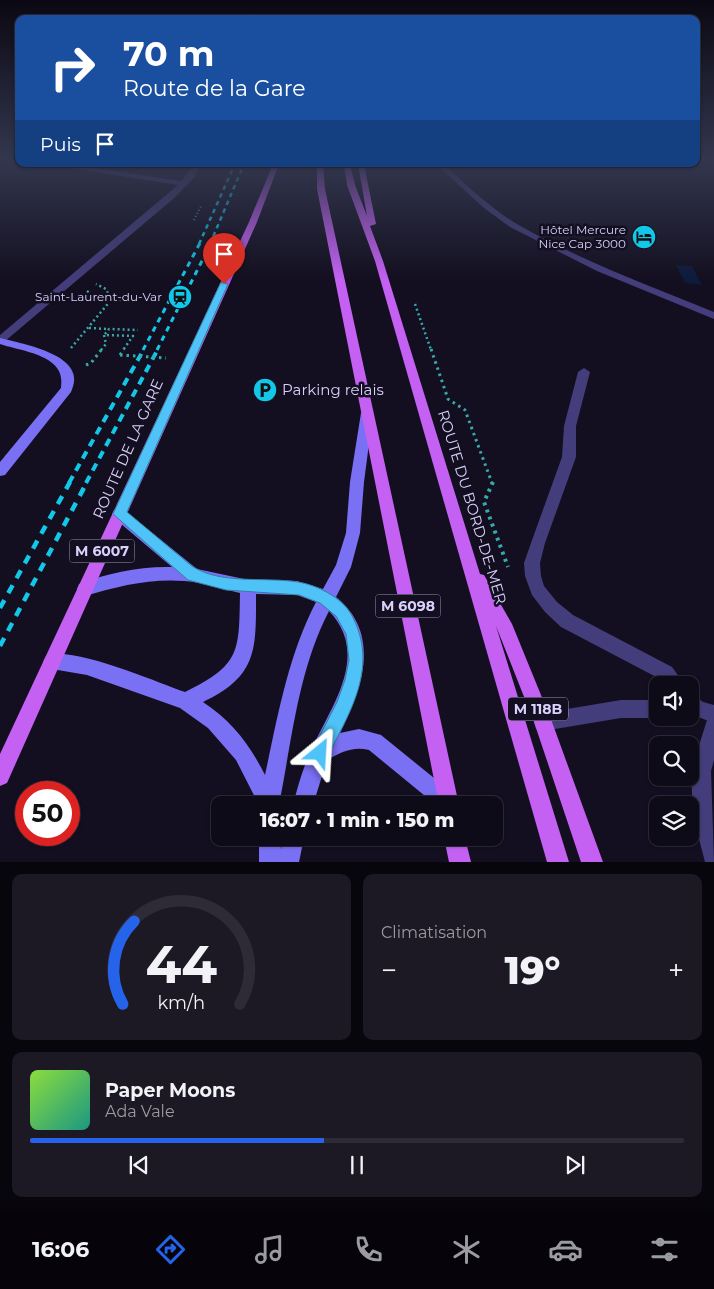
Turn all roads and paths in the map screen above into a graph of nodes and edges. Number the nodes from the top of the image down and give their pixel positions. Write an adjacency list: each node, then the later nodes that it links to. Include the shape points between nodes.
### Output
1 (166, 199): 20 (street)
2 (262, 199): 27 (main road, ROUTE DE LA GARE / M 6007)
3 (323, 199): 25 (main road, M 6098)
4 (357, 199): 9 (main road, ROUTE DU BORD-DE-MER)
5 (368, 199): 9 (main road)
6 (479, 199): 15 (street, via 513,225 600,269)
7 (201, 206): 8 (path)
8 (194, 220)
9 (379, 261): 28 (main road, ROUTE DU BORD-DE-MER)
10 (98, 283): 13 (path, via 106,289)
11 (94, 294): 13 (path, via 98,299)
12 (412, 296): 29 (path, via 448,399 465,410 493,482 484,502)
13 (111, 300): 14 (path); 16 (path)
14 (123, 300)
15 (714, 316)
16 (88, 328): 17 (path); 22 (path)
17 (108, 329): 18 (path); 19 (path)
18 (138, 330)
19 (104, 334): 21 (path, bridge, via 133,336 120,355); 23 (path, via 106,344 91,363)
20 (0, 341): 22 (main road)
21 (166, 358)
22 (58, 360): 23 (main road)
23 (69, 372): 26 (main road, via 67,389)
24 (584, 372): 35 (street, via 570,426 569,457 538,543 532,563 533,576 542,596 567,621)
25 (368, 410): 33 (main road, via 353,533 343,567); 46 (main road, M 6098)
26 (0, 472)
27 (119, 514): 30 (main road); 32 (main road, ROUTE DE LA GARE / M 6007)
28 (468, 562): 38 (main road, M 118B, via 504,624); 54 (main road, ROUTE DU BORD-DE-MER)
29 (510, 574)
30 (193, 575): 31 (main road); 32 (main road, via 128,576)
31 (248, 586): 33 (main road, via 300,588); 36 (main road, via 247,642 237,670 215,688)
32 (84, 589): 34 (main road, ROUTE DE LA GARE / M 6007)
33 (325, 598): 40 (main road, via 349,622 356,645 356,660 344,706); 43 (main road, via 295,675)
34 (52, 662): 36 (main road, via 88,666); 41 (main road, ROUTE DE LA GARE / M 6007)
35 (668, 676)
36 (185, 701): 42 (main road, via 214,721 243,753)
37 (649, 709): 38 (street, via 621,709)
38 (543, 722): 55 (main road, M 118B)
39 (714, 727): 50 (street, via 701,771 703,816)
40 (320, 753): 44 (main road); 45 (main road, via 345,739 363,738 374,742)
41 (0, 776)
42 (265, 796)
43 (271, 796)
44 (306, 796)
45 (438, 796)
46 (446, 796)
47 (270, 846): 51 (main road)
48 (292, 846): 52 (main road)
49 (457, 846): 53 (main road)
50 (714, 858)
51 (270, 862)
52 (288, 862)
53 (460, 862)
54 (558, 862)
55 (592, 862)

